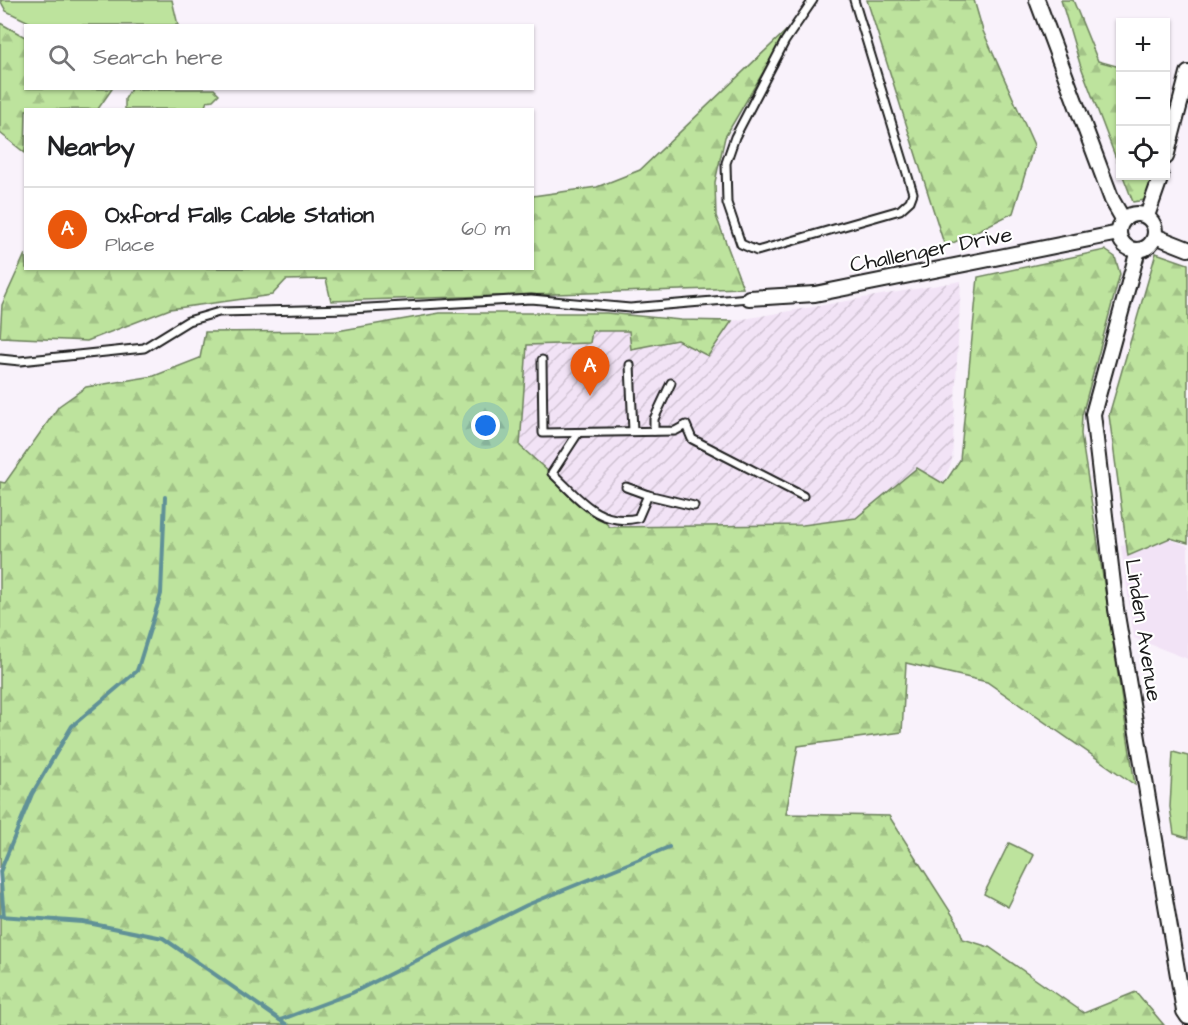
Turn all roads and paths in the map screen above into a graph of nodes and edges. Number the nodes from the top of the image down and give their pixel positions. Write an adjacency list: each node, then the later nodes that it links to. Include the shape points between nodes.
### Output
1 (813, 0): 2 (lane, via 785,41 735,137 726,163 727,203 737,234 741,244 756,251 900,210 913,194)
2 (854, 0)
3 (1037, 0): 8 (street, via 1112,200)
4 (1188, 73): 5 (street)
5 (1170, 143)
6 (1160, 180): 7 (street)
7 (1147, 216): 8 (street, via 1138,213); 10 (street)
8 (1123, 219): 9 (street)
9 (1119, 233): 12 (street, via 1122,242); 13 (street, Challenger Drive, via 815,294)
10 (1155, 236): 11 (street); 12 (street, via 1152,243)
11 (1188, 249)
12 (1138, 250): 25 (street, Linden Avenue, via 1093,414 1116,609)
13 (749, 298): 14 (lane, via 630,308 531,299 219,312 188,321 144,348 20,362)
14 (0, 359)
15 (542, 360): 20 (lane, via 543,433)
16 (630, 365): 18 (lane)
17 (671, 384): 19 (lane, via 654,418)
18 (633, 431): 19 (lane); 20 (lane)
19 (654, 431): 23 (lane, via 686,425 692,439)
20 (578, 432): 22 (lane, via 552,473 600,517 625,521 638,518)
21 (626, 487): 22 (lane)
22 (648, 495): 24 (lane)
23 (803, 496)
24 (694, 506)
25 (1188, 1017)

